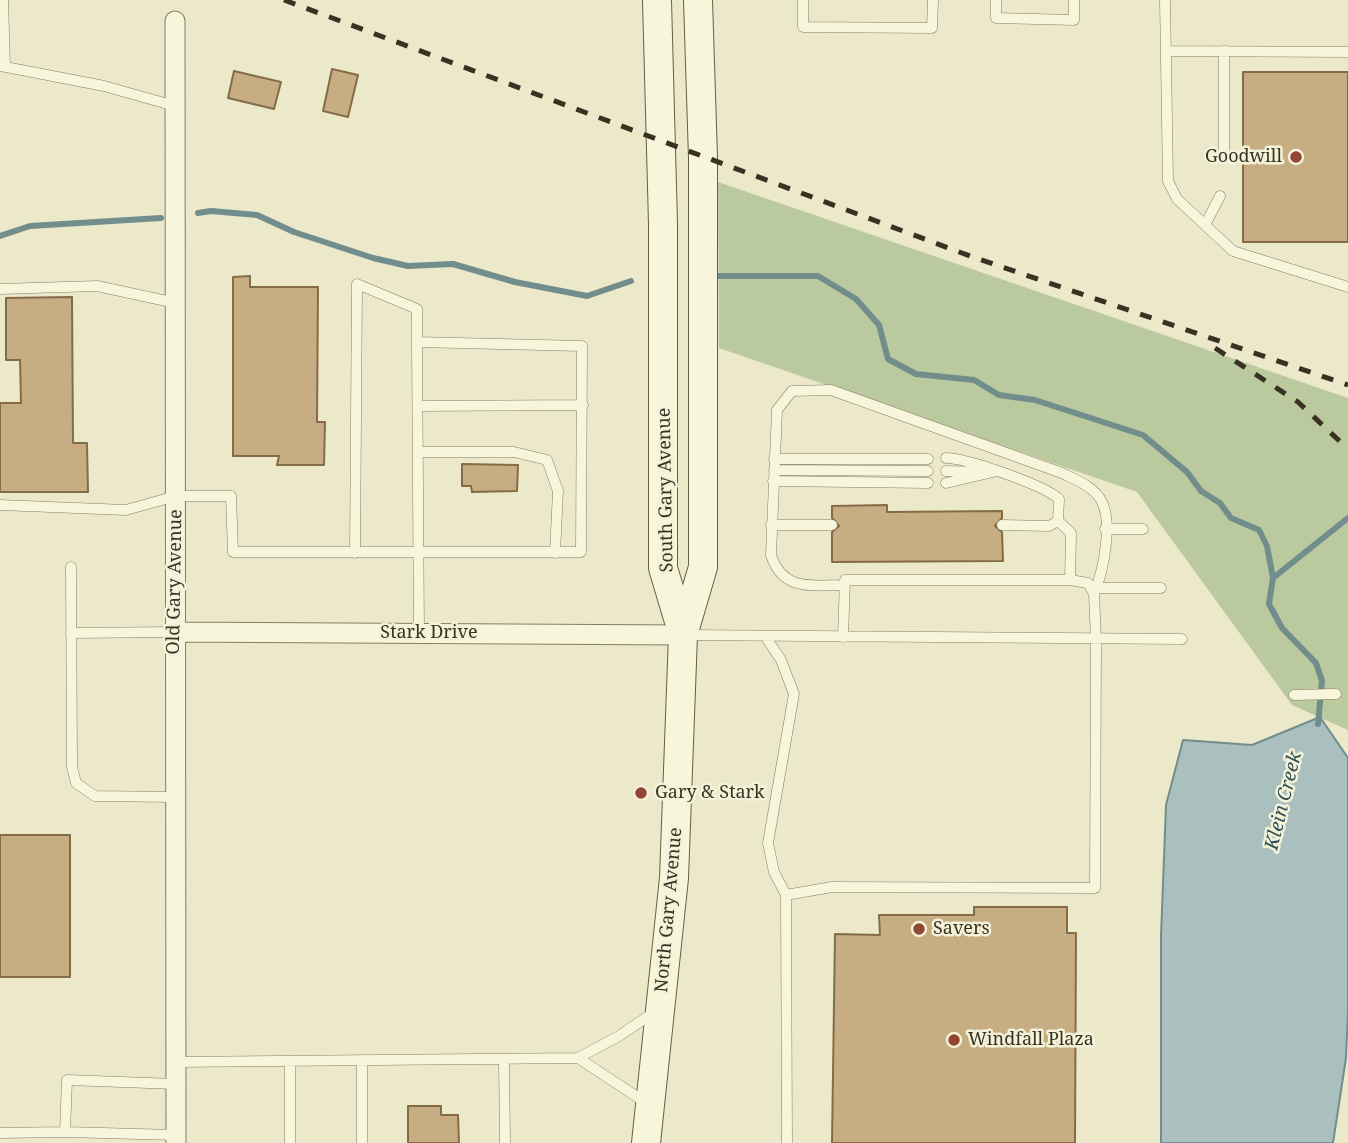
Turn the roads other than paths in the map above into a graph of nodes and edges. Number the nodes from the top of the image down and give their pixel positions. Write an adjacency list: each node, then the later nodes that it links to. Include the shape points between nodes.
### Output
1 (3, 0): 13 (lane)
2 (657, 0): 53 (street, South Gary Avenue, via 663,568)
3 (698, 0): 53 (street, South Gary Avenue, via 704,567)
4 (803, 0): 5 (lane, via 803,27 919,28 932,28)
5 (933, 0)
6 (996, 0): 7 (lane, via 996,18 1074,20)
7 (1074, 0)
8 (1165, 0): 10 (lane)
9 (175, 21): 14 (street, Old Gary Avenue)
10 (1166, 51): 11 (lane); 17 (lane, via 1168,181 1177,199)
11 (1224, 51): 12 (lane); 15 (lane)
12 (1348, 51)
13 (2, 67): 14 (lane, via 104,86)
14 (176, 106): 20 (street, Old Gary Avenue)
15 (1224, 159)
16 (1220, 196): 17 (lane)
17 (1205, 225): 18 (lane, via 1233,251)
18 (1348, 286)
19 (0, 289): 20 (lane, via 97,286)
20 (176, 303): 34 (street, Old Gary Avenue)
21 (417, 342): 22 (lane); 23 (lane, via 582,345); 43 (lane, via 417,309 356,284)
22 (418, 405): 23 (lane); 24 (lane)
23 (583, 405): 42 (lane, via 581,552)
24 (418, 452): 42 (lane, via 514,452 547,460 558,491); 44 (lane)
25 (946, 458): 30 (lane)
26 (928, 459): 27 (lane)
27 (774, 464): 28 (lane); 31 (lane); 39 (lane, via 777,410 792,391 831,390 1062,473 1095,492 1103,503)
28 (928, 471)
29 (946, 471): 30 (lane)
30 (993, 472): 33 (lane); 36 (lane, via 1051,491 1059,499)
31 (773, 481): 32 (lane); 41 (lane)
32 (928, 483)
33 (946, 483)
34 (176, 496): 35 (lane, via 126,510); 43 (lane, via 231,496 233,552); 50 (street, Old Gary Avenue)
35 (0, 505)
36 (1058, 520): 37 (lane, via 1049,526); 46 (lane, via 1071,533)
37 (1002, 524)
38 (832, 525): 41 (lane)
39 (1105, 528): 40 (lane); 49 (lane, via 1105,559)
40 (1143, 528)
41 (770, 529): 47 (lane, via 771,555 776,571 785,578 809,585)
42 (555, 552): 44 (lane)
43 (355, 553): 44 (lane)
44 (419, 554): 52 (lane)
45 (71, 567): 51 (lane)
46 (1070, 580): 47 (lane); 49 (lane, via 1088,583)
47 (845, 582): 55 (lane)
48 (1161, 588): 49 (lane)
49 (1096, 591): 56 (lane)
50 (174, 632): 51 (lane); 52 (street, Stark Drive); 60 (street, Old Gary Avenue)
51 (71, 633): 60 (lane, via 76,783 95,796)
52 (419, 634): 53 (street, Stark Drive)
53 (683, 635): 54 (lane); 62 (street, North Gary Avenue, via 674,878)
54 (765, 636): 55 (lane); 61 (lane, via 781,660 794,694 768,843 774,872)
55 (843, 637): 56 (lane)
56 (1096, 639): 57 (lane); 61 (lane, via 1095,888 832,887)
57 (1182, 639)
58 (1336, 694): 59 (lane)
59 (1294, 695)
60 (174, 797): 67 (street, Old Gary Avenue)
61 (786, 895): 78 (lane)
62 (660, 1008): 63 (lane); 69 (street, North Gary Avenue)
63 (578, 1058): 64 (lane); 69 (lane)
64 (504, 1059): 65 (lane); 76 (lane)
65 (362, 1060): 66 (lane); 75 (lane)
66 (290, 1061): 67 (lane); 74 (lane)
67 (176, 1062): 68 (street, Old Gary Avenue)
68 (176, 1084): 70 (lane, via 67,1080); 73 (street, Old Gary Avenue)
69 (651, 1105): 77 (street, North Gary Avenue)
70 (65, 1132): 71 (lane); 72 (lane)
71 (0, 1133)
72 (78, 1138): 73 (lane)
73 (176, 1139)
74 (290, 1143)
75 (362, 1143)
76 (505, 1143)
77 (646, 1143)
78 (787, 1143)

